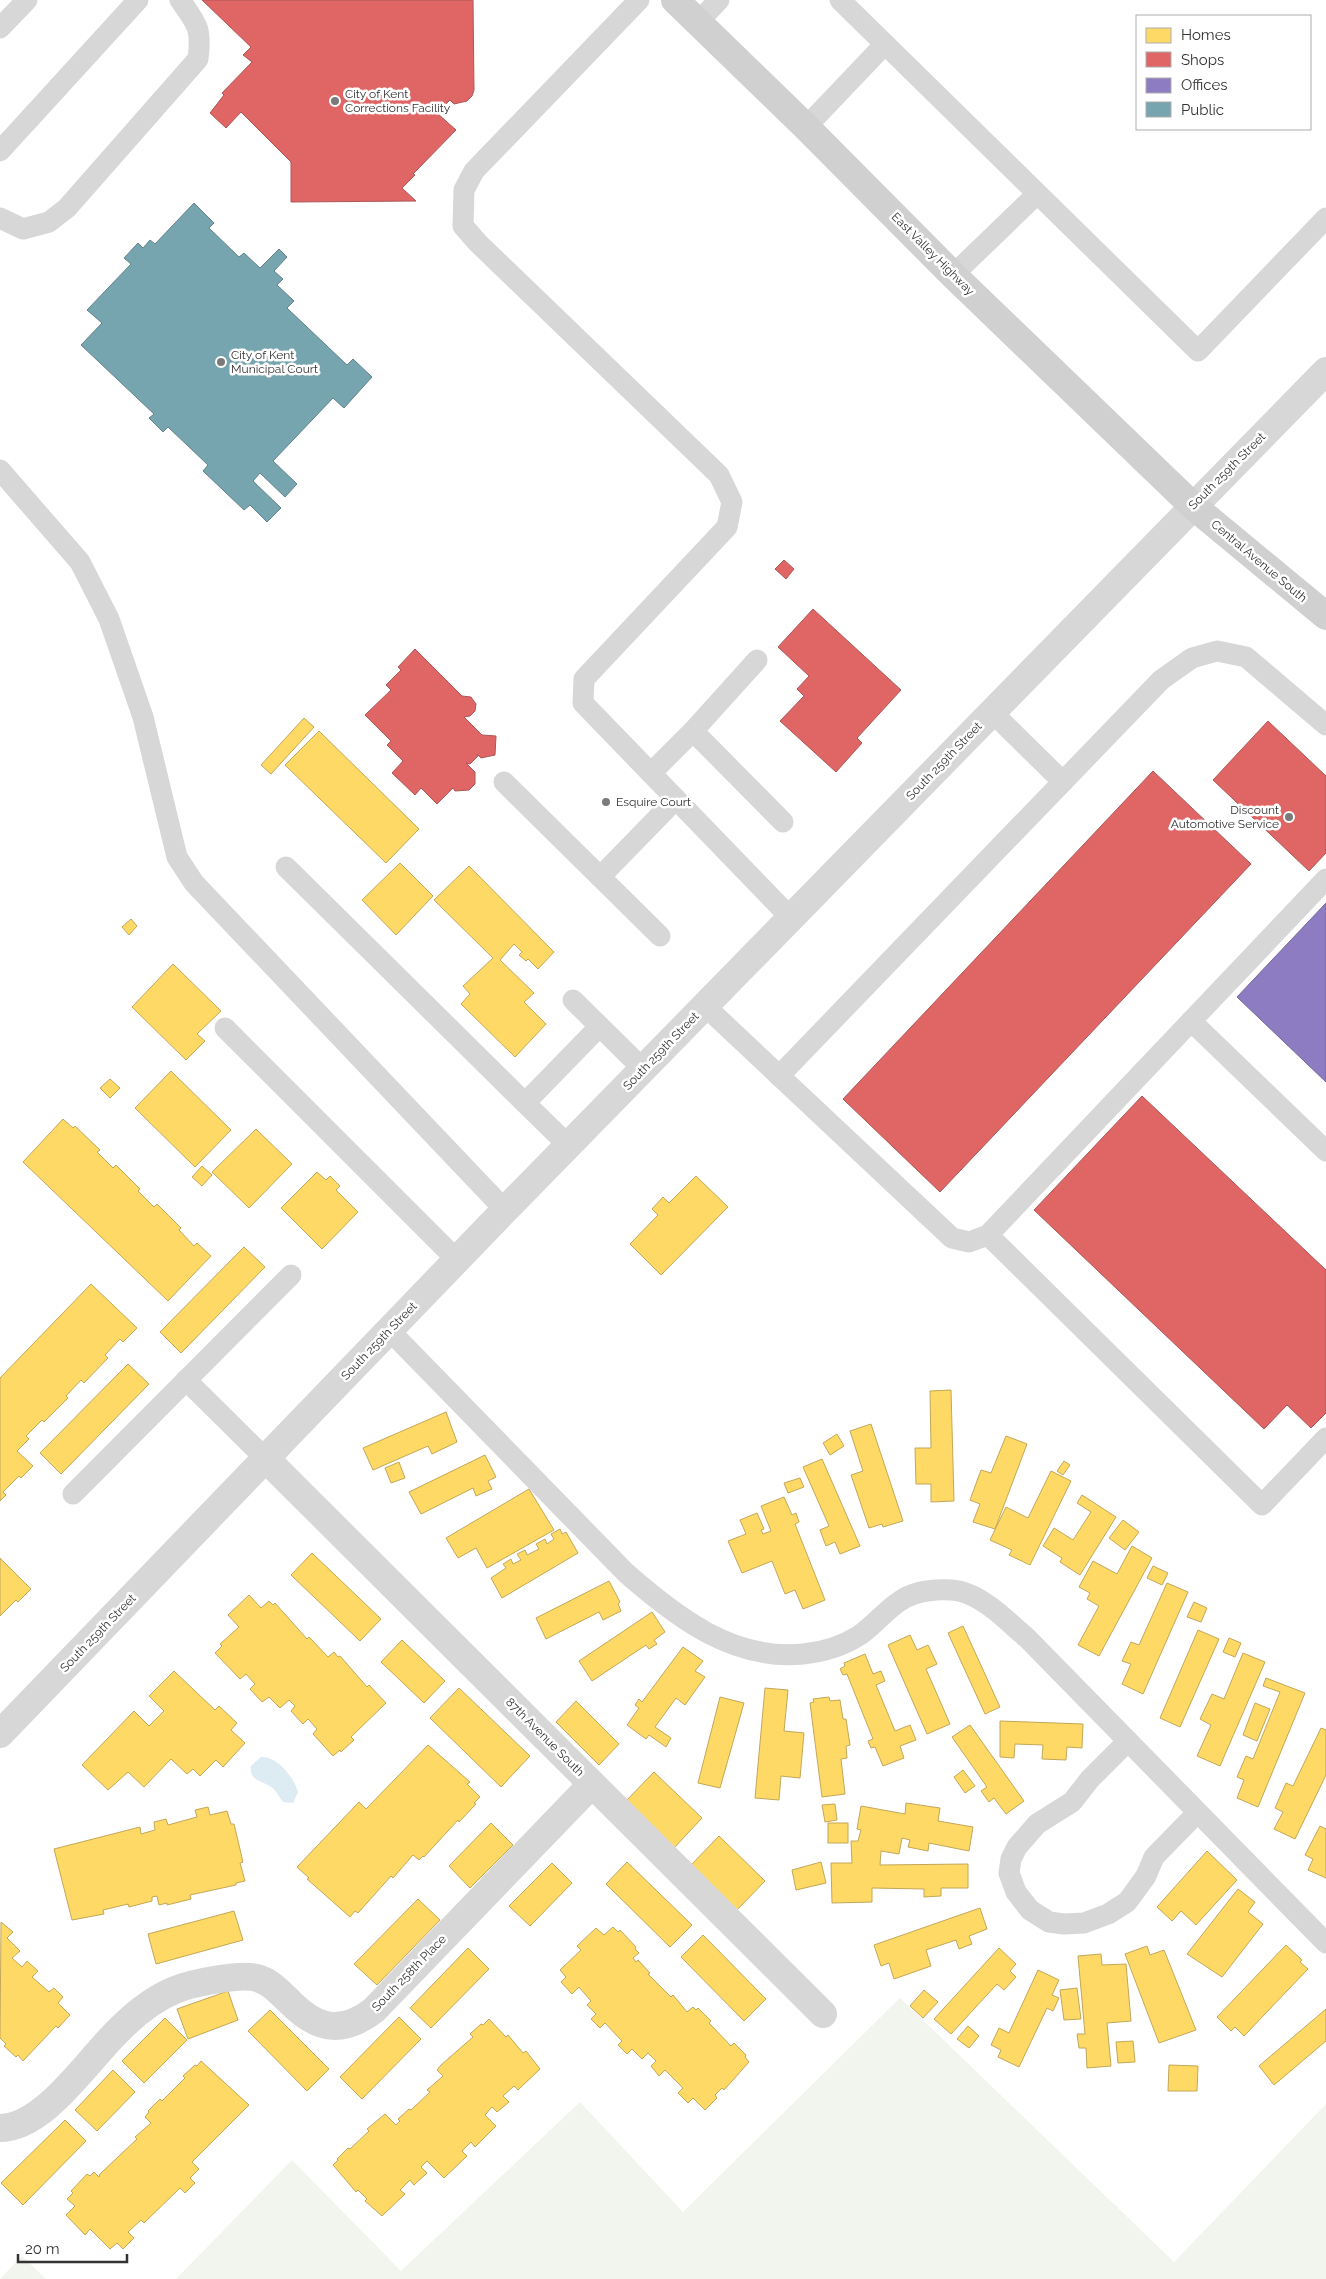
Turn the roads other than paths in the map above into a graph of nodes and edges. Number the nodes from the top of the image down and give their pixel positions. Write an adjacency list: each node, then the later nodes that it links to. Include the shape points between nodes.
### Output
1 (27, 0): 9 (lane)
2 (138, 0): 12 (lane)
3 (180, 0): 14 (lane, via 195,20 201,38 198,59 67,208 49,222 23,229)
4 (639, 0): 25 (lane, via 474,171 464,190 463,226 719,475 732,502 727,527 584,679 583,703)
5 (675, 0): 8 (main road, East Valley Highway)
6 (720, 0): 8 (lane)
7 (840, 0): 10 (lane)
8 (698, 23): 11 (main road, East Valley Highway)
9 (0, 28)
10 (885, 44): 11 (lane); 13 (lane)
11 (806, 127): 16 (main road, East Valley Highway)
12 (0, 150)
13 (1037, 194): 15 (lane, via 1198,351); 16 (lane)
14 (0, 218)
15 (1326, 218)
16 (953, 275): 19 (main road, East Valley Highway)
17 (1326, 371): 19 (street, South 259th Street)
18 (0, 470): 45 (lane, via 80,562 109,618 144,718 177,857 194,883)
19 (1193, 506): 20 (main road, Central Avenue South); 22 (street, South 259th Street)
20 (1326, 616)
21 (757, 660): 24 (lane)
22 (992, 712): 27 (lane); 33 (street, South 259th Street)
23 (1326, 725): 27 (lane, via 1246,657 1218,651 1192,658 1161,680)
24 (692, 731): 25 (lane); 29 (lane)
25 (651, 774): 28 (lane)
26 (504, 782): 31 (lane)
27 (1063, 782): 41 (lane)
28 (676, 799): 31 (lane); 33 (lane)
29 (783, 822)
30 (286, 867): 42 (lane)
31 (600, 877): 34 (lane)
32 (1326, 879): 37 (lane)
33 (791, 918): 36 (street, South 259th Street)
34 (660, 936)
35 (573, 1000): 38 (lane)
36 (705, 1006): 40 (street, South 259th Street); 41 (lane)
37 (1191, 1021): 44 (lane); 46 (lane)
38 (599, 1027): 40 (lane); 42 (lane)
39 (225, 1028): 47 (lane)
40 (643, 1069): 43 (street, South 259th Street)
41 (780, 1076): 46 (lane, via 952,1238 969,1242)
42 (525, 1103): 43 (lane)
43 (569, 1146): 45 (street, South 259th Street)
44 (1326, 1151)
45 (505, 1210): 47 (street, South 259th Street)
46 (988, 1235): 51 (lane, via 1262,1505)
47 (457, 1260): 49 (street, South 259th Street)
48 (291, 1276): 50 (lane)
49 (389, 1330): 52 (street, South 259th Street); 55 (lane, via 620,1568 691,1625 748,1651 806,1654 851,1641 901,1600 914,1594 960,1592 1000,1615 1027,1638)
50 (186, 1380): 52 (lane); 53 (lane)
51 (1326, 1438)
52 (267, 1460): 54 (street, South 259th Street); 56 (street, 87th Avenue South)
53 (73, 1494)
54 (0, 1734)
55 (1128, 1741): 57 (lane); 57 (lane, via 1072,1802 1037,1824 1017,1847 1009,1873 1016,1892 1030,1910 1049,1922 1064,1924 1084,1923 1108,1914 1127,1902 1143,1880 1154,1856)
56 (592, 1784): 59 (street, 87th Avenue South); 60 (street, South 258th Place, via 374,2010 358,2021 341,2026 317,2022 301,2013 272,1985 250,1976 176,1989 147,2006 120,2029 49,2105 25,2122)
57 (1198, 1813): 58 (lane)
58 (1326, 1943)
59 (823, 2014)
60 (0, 2128)

